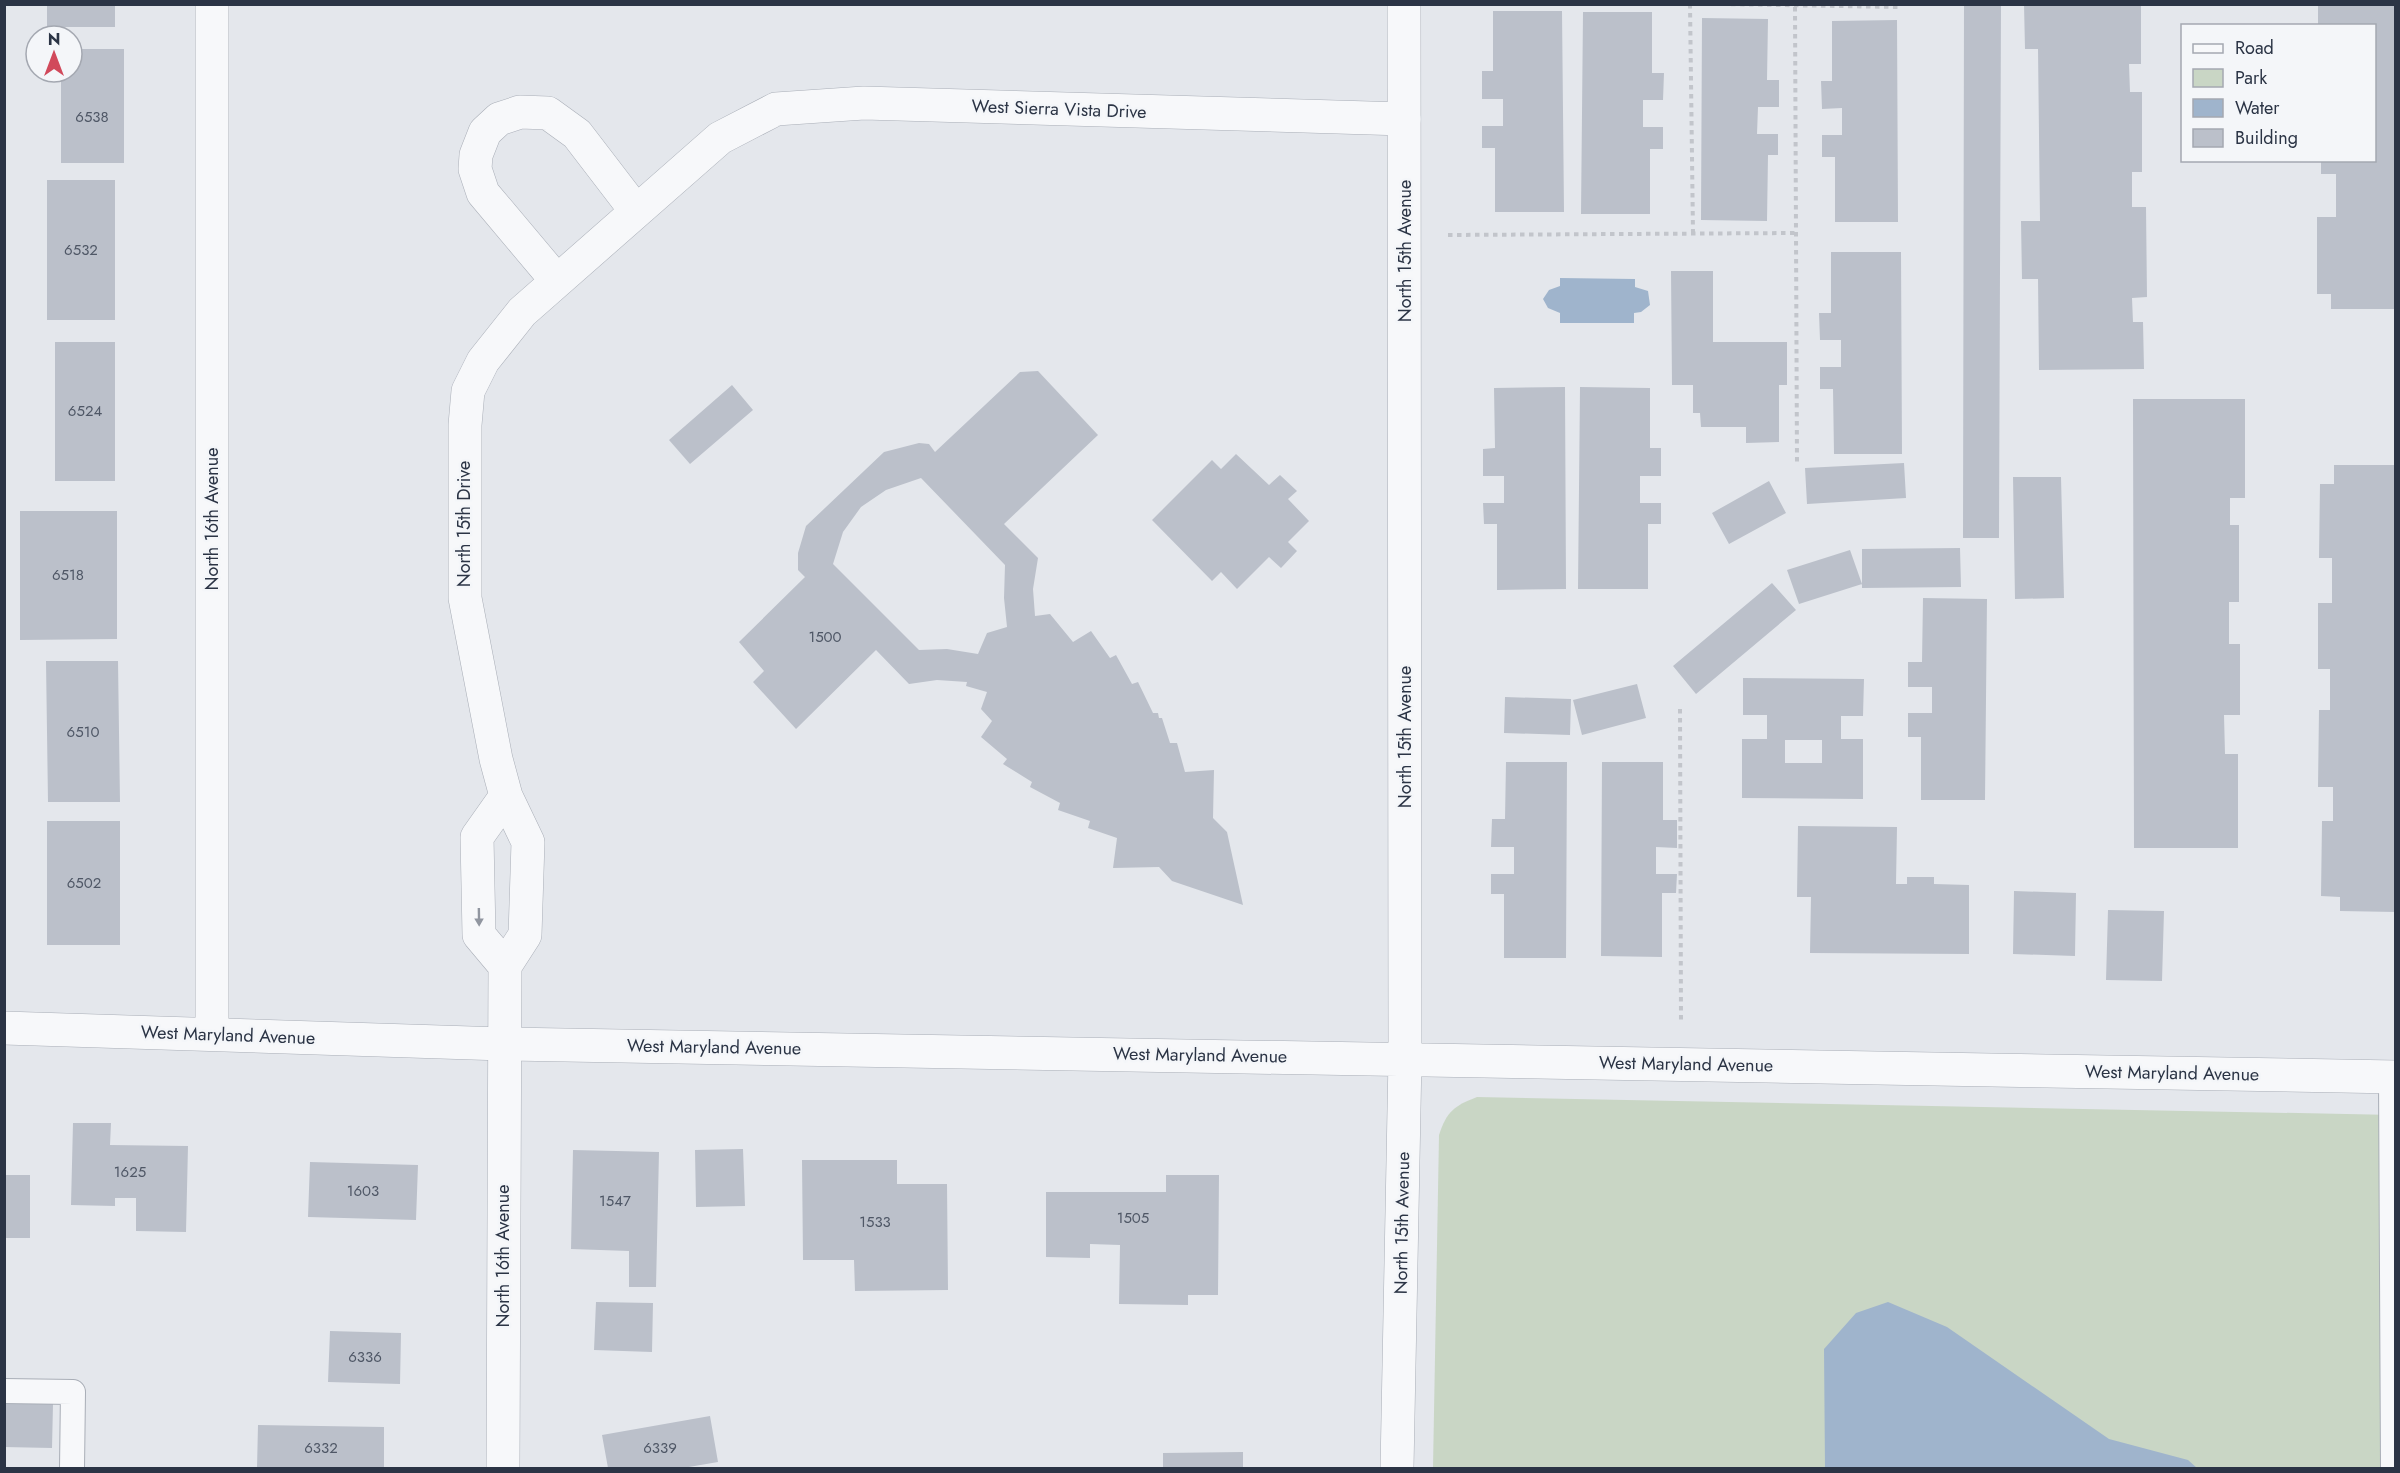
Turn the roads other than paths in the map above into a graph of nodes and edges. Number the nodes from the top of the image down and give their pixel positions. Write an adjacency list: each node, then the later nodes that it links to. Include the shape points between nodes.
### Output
1 (212, 4): 12 (street, North 16th Avenue)
2 (1404, 4): 3 (street, North 15th Avenue)
3 (1404, 119): 4 (street, West Sierra Vista Drive, via 864,103 776,109); 14 (street, North 15th Avenue)
4 (720, 138): 5 (street, North 15th Drive)
5 (636, 211): 6 (street, North 15th Drive); 6 (street, via 577,134 548,113 520,112 499,119 485,132 476,155 475,169 483,193)
6 (557, 280): 7 (street, North 15th Drive, via 522,312 483,361 468,391 465,598)
7 (506, 796): 8 (street, via 477,837); 9 (street, North 15th Drive, via 528,842)
8 (478, 882): 9 (street); 10 (street, one-way to 10, via 479,935)
9 (527, 882): 10 (street, North 15th Drive, via 525,935)
10 (505, 966): 13 (street)
11 (4, 1028): 12 (street, West Maryland Avenue)
12 (212, 1034): 13 (street, West Maryland Avenue)
13 (503, 1044): 14 (street, West Maryland Avenue); 18 (street, North 16th Avenue)
14 (1405, 1058): 15 (street, West Maryland Avenue); 19 (street, North 15th Avenue)
15 (2393, 1077): 20 (lane)
16 (4, 1391): 17 (lane, via 73,1392)
17 (72, 1468)
18 (503, 1468)
19 (1397, 1468)
20 (2393, 1468)

